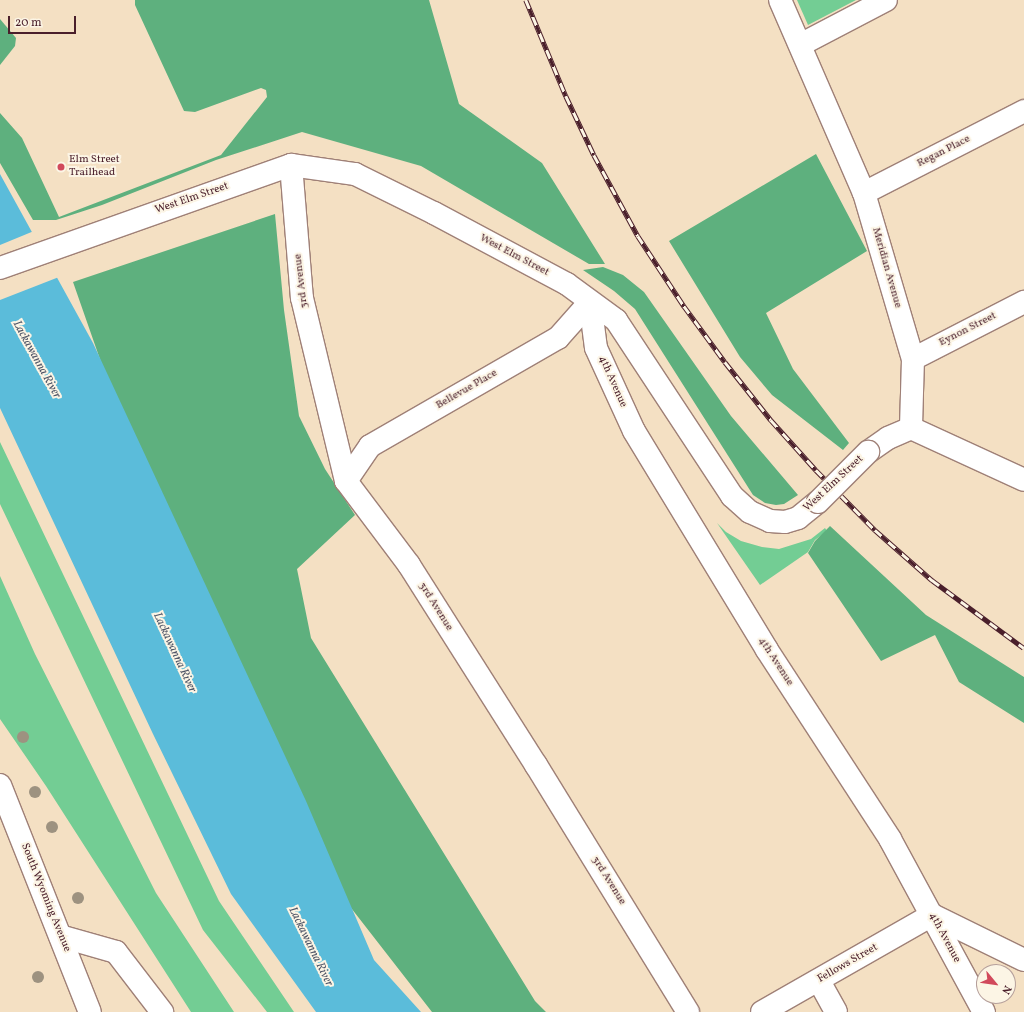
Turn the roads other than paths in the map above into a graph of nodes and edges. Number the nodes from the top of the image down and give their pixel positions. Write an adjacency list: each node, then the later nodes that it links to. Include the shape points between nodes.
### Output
1 (780, 0): 3 (street, Meridian Avenue)
2 (886, 0): 3 (street)
3 (800, 45): 6 (street, Meridian Avenue)
4 (1024, 111): 6 (street, Regan Place)
5 (291, 164): 7 (street, West Elm Street); 8 (street, West Elm Street, via 354,174 434,213 567,284); 13 (street, 3rd Avenue, via 302,298)
6 (864, 193): 10 (street, Meridian Avenue)
7 (0, 268)
8 (590, 302): 11 (street, West Elm Street, bridge, via 616,320 732,496 750,512 770,521 785,522 798,518 818,502 868,452 888,438); 13 (street, Bellevue Place, via 558,338 370,446); 15 (street, 4th Avenue, via 596,348 634,431 767,650 890,839)
9 (1024, 302): 10 (street, Eynon Street)
10 (913, 359): 11 (street, Meridian Avenue)
11 (911, 428): 12 (street)
12 (1024, 480)
13 (346, 481): 21 (street, 3rd Avenue, via 408,565)
14 (0, 785): 16 (street, South Wyoming Avenue)
15 (932, 915): 17 (street); 18 (street, Fellows Street); 24 (street, 4th Avenue)
16 (60, 936): 19 (street, South Wyoming Avenue); 20 (street, via 116,952)
17 (1024, 960)
18 (819, 981): 22 (street, Fellows Street); 23 (street)
19 (90, 1012)
20 (162, 1012)
21 (688, 1012)
22 (762, 1012)
23 (836, 1012)
24 (984, 1012)

